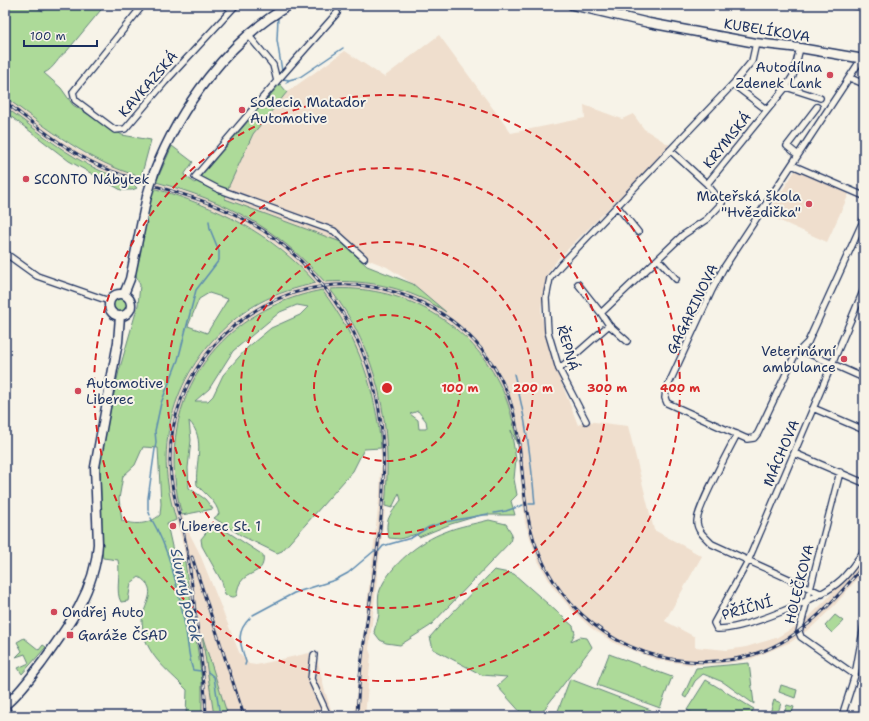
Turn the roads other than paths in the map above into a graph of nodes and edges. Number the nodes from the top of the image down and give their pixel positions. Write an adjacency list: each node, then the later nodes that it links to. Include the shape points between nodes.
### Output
1 (142, 5): 8 (street, KAVKAZSKÁ, via 73,92 74,100 115,130 125,129)
2 (226, 5): 8 (street)
3 (236, 5): 8 (street, KAVKAZSKÁ)
4 (853, 5): 7 (street)
5 (578, 6): 11 (street, KUBELÍKOVA, via 649,23)
6 (287, 7): 10 (street)
7 (864, 7)
8 (231, 10)
9 (337, 13): 15 (street)
10 (249, 36): 15 (street, via 273,65); 36 (street, bridge, via 218,67 195,96 170,135 147,196 130,279)
11 (756, 43): 12 (street, KUBELÍKOVA); 16 (street, ŘEPNÁ, via 752,61)
12 (800, 48): 13 (street, KUBELÍKOVA); 18 (street, KRYMSKÁ, via 793,76)
13 (863, 58): 14 (street, GAGARINOVA)
14 (850, 78): 17 (street); 23 (street, GAGARINOVA)
15 (277, 80): 31 (street, via 196,178 218,189 334,231)
16 (733, 84): 21 (street, KRYMSKÁ); 22 (street, ŘEPNÁ)
17 (864, 84)
18 (786, 87): 19 (street); 21 (street, KRYMSKÁ)
19 (820, 98)
20 (817, 107): 23 (street, via 787,146)
21 (767, 110): 25 (street, KRYMSKÁ)
22 (670, 150): 25 (street, KRYMSKÁ); 27 (street, ŘEPNÁ)
23 (798, 155): 24 (street, GAGARINOVA)
24 (792, 165): 26 (street); 49 (street, GAGARINOVA, via 723,269 666,390 667,402)
25 (707, 184): 32 (street, KRYMSKÁ, via 722,203 707,219 683,235)
26 (864, 196)
27 (617, 206): 29 (street); 44 (street, ŘEPNÁ, via 550,278 546,298 548,332)
28 (864, 219): 42 (street, GAGARINOVA, via 808,342)
29 (638, 232)
30 (5, 253): 37 (street, via 37,276)
31 (364, 258)
32 (658, 259): 33 (street); 38 (street, KRYMSKÁ)
33 (676, 279)
34 (578, 284): 38 (street)
35 (864, 289): 43 (street, MÁCHOVA)
36 (124, 294): 37 (street, via 115,295); 39 (street, via 129,299 130,306 127,313)
37 (109, 301): 39 (street, via 111,311)
38 (601, 313): 40 (street)
39 (120, 316): 61 (street, via 118,342 95,467 98,526 96,564 83,602)
40 (609, 325): 41 (street); 44 (street)
41 (627, 341)
42 (801, 350): 43 (street); 49 (street, GAGARINOVA, via 795,354 758,433 754,438 747,439)
43 (833, 364): 45 (street); 46 (street, MÁCHOVA)
44 (559, 369): 47 (street, ŘEPNÁ)
45 (864, 378)
46 (813, 408): 48 (street); 50 (street, MÁCHOVA)
47 (586, 421)
48 (864, 430)
49 (737, 434): 54 (street, via 704,501 697,522 702,536 712,544)
50 (794, 453): 51 (street); 54 (street, MÁCHOVA)
51 (840, 472): 52 (street); 55 (street, HOLEČKOVA)
52 (864, 483)
53 (864, 551): 56 (street, PŘÍČNÍ, via 842,580)
54 (748, 561): 55 (street); 58 (street, MÁCHOVA)
55 (809, 588): 56 (street); 57 (street, HOLEČKOVA)
56 (822, 594): 57 (street, PŘÍČNÍ)
57 (807, 600): 58 (street, PŘÍČNÍ, via 731,628 717,629); 63 (street, HOLEČKOVA, via 799,628 801,637)
58 (714, 623)
59 (864, 626): 60 (street)
60 (862, 654): 63 (street)
61 (47, 655): 64 (street); 65 (street, via 17,694)
62 (314, 655): 67 (street, via 311,679)
63 (855, 675): 68 (street)
64 (22, 678)
65 (5, 705): 66 (street)
66 (7, 716)
67 (328, 716)
68 (842, 716)

